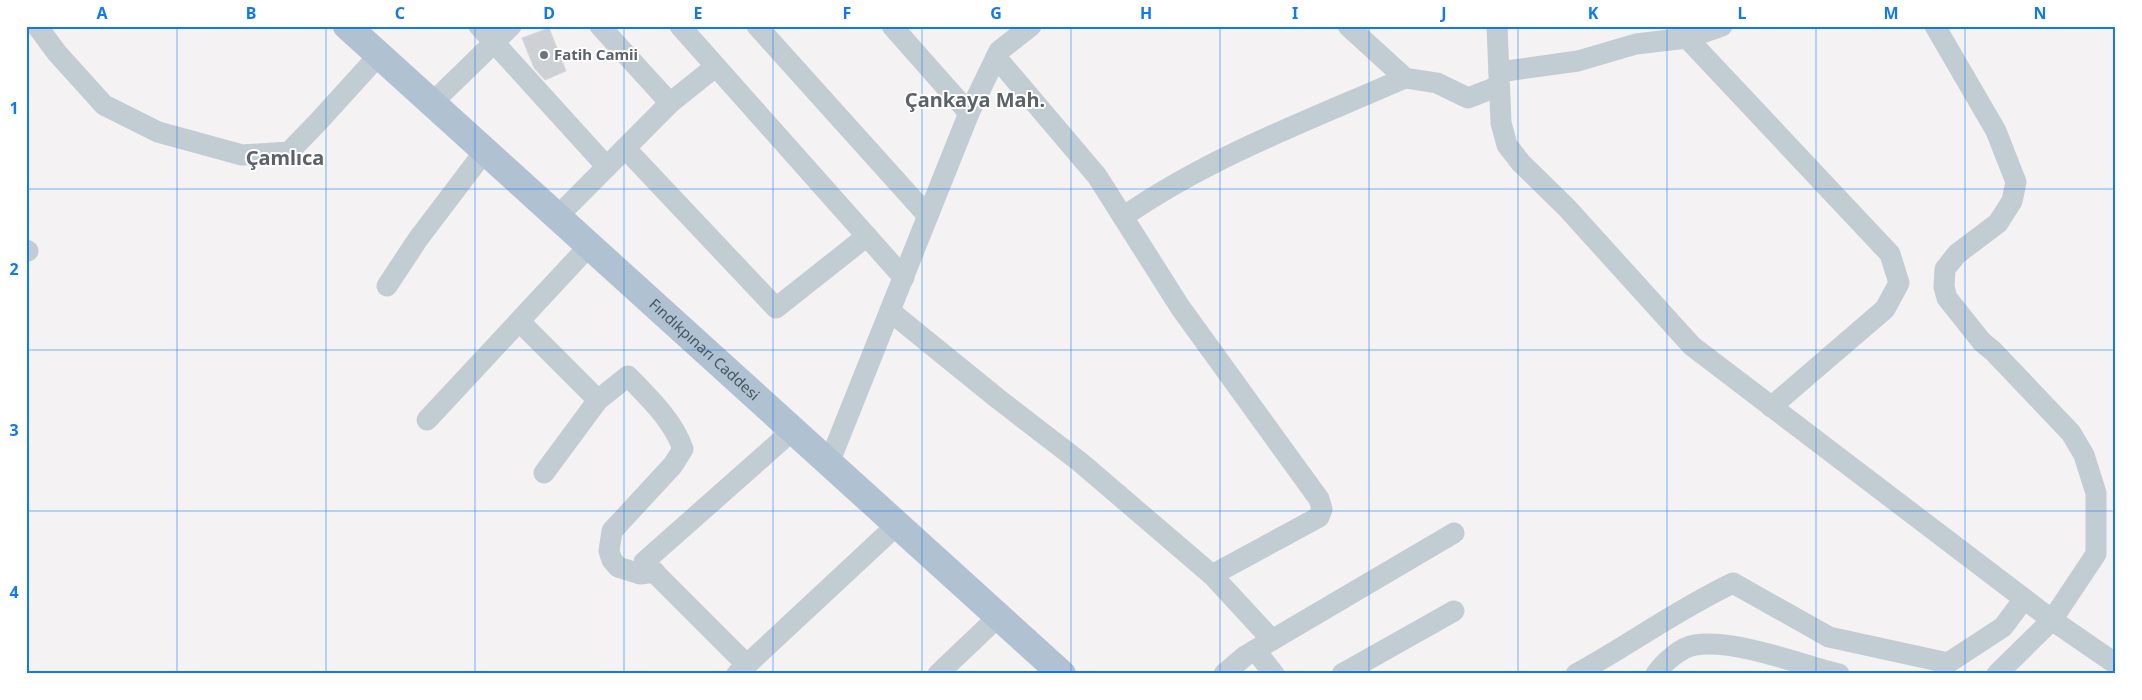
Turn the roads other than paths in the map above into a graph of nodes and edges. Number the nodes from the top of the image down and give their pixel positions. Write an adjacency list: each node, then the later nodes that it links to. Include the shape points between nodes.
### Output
1 (37, 26): 16 (street, via 104,106 158,132 242,155 289,152)
2 (347, 26): 16 (main road, Fındıkpınarı Caddesi)
3 (479, 26): 15 (street)
4 (511, 26): 15 (street)
5 (600, 26): 21 (street)
6 (680, 26): 18 (street)
7 (756, 26): 27 (street)
8 (892, 26): 23 (street)
9 (1031, 26): 17 (street, via 999,51)
10 (1348, 26): 19 (street)
11 (1497, 26): 20 (street)
12 (1722, 26): 14 (street)
13 (1936, 26): 49 (street, via 1996,131 2016,182 2012,201 1998,223 1957,254 1945,269 1947,298 1982,342 2071,434 2084,455 2096,493 2096,554)
14 (1688, 38): 20 (street, via 1636,44 1578,62); 37 (street, via 1890,254 1899,282 1885,309)
15 (494, 42): 22 (street); 26 (street)
16 (378, 56): 22 (main road, Fındıkpınarı Caddesi)
17 (996, 57): 23 (street); 29 (street, via 1097,176)
18 (715, 67): 21 (street); 30 (street)
19 (1405, 78): 20 (street, via 1437,84 1468,98); 29 (street, via 1210,164)
20 (1499, 79): 37 (street, via 1503,130 1507,144 1521,163 1567,208 1692,346)
21 (670, 103): 24 (street)
22 (431, 104): 25 (main road, Fındıkpınarı Caddesi)
23 (969, 114): 27 (street)
24 (625, 148): 26 (street); 30 (street, via 776,308)
25 (484, 152): 28 (main road, Fındıkpınarı Caddesi); 33 (street, via 418,238)
26 (607, 167): 28 (street)
27 (928, 216): 32 (street)
28 (557, 217): 31 (main road, Fındıkpınarı Caddesi)
29 (1123, 217): 45 (street, via 1180,307 1319,500 1322,509 1319,517)
30 (866, 236): 32 (street)
31 (589, 246): 35 (street); 39 (main road, Fındıkpınarı Caddesi)
32 (904, 278): 34 (street)
33 (387, 286)
34 (891, 312): 40 (street); 45 (street, via 1080,462)
35 (520, 322): 36 (street); 38 (street)
36 (598, 400): 41 (street); 44 (street, via 628,376 679,436 683,449 673,465 612,531 609,551 618,567 640,574)
37 (1771, 407): 46 (street)
38 (427, 420)
39 (793, 430): 40 (main road, Fındıkpınarı Caddesi); 44 (street, via 644,562)
40 (829, 463): 42 (main road, Fındıkpınarı Caddesi)
41 (544, 472)
42 (898, 524): 48 (main road, Fındıkpınarı Caddesi); 52 (street)
43 (1454, 533): 50 (street)
44 (655, 572): 52 (street)
45 (1212, 574): 50 (street)
46 (2024, 599): 49 (street); 58 (street, via 2003,626 1948,663 1829,637 1733,583 1698,600)
47 (1454, 611): 57 (street)
48 (999, 616): 53 (street); 54 (main road, Fındıkpınarı Caddesi)
49 (2052, 620): 51 (street); 61 (street)
50 (1264, 645): 55 (street); 56 (street)
51 (2116, 664)
52 (742, 670)
53 (938, 674)
54 (1062, 674)
55 (1224, 674)
56 (1274, 674)
57 (1342, 674)
58 (1576, 674)
59 (1656, 674): 60 (street, via 1664,662 1693,645 1727,644)
60 (1839, 674)
61 (1997, 674)

